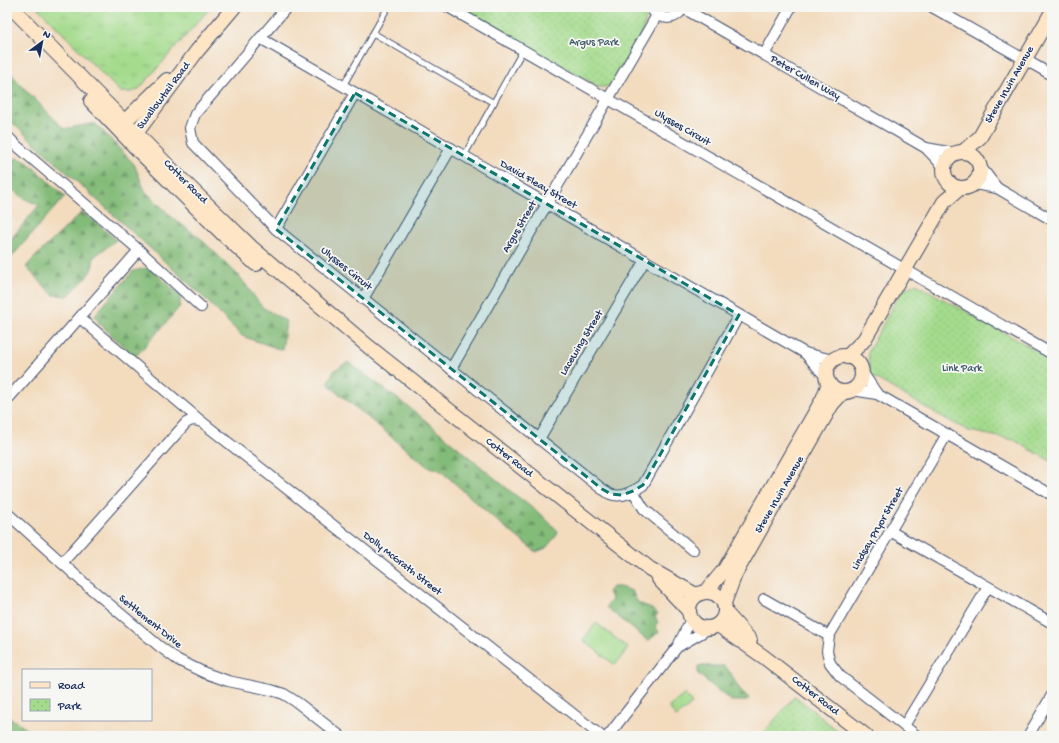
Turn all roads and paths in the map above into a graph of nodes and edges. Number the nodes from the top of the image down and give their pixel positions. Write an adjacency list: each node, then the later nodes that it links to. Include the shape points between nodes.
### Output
1 (11, 7): 23 (main road, Cotter Road)
2 (234, 7): 16 (main road, Swallowtail Road)
3 (287, 7): 14 (street, Ulysses Circuit)
4 (388, 7): 13 (lane)
5 (448, 7): 15 (street, Ulysses Circuit)
6 (650, 7): 12 (street)
7 (791, 7): 17 (street)
8 (932, 7): 18 (street)
9 (683, 8): 12 (street, Peter Cullen Way, via 680,13 669,18); 17 (street, Peter Cullen Way)
10 (1052, 12): 18 (main road, Steve Irwin Avenue)
11 (7, 13): 26 (main road, Cotter Road)
12 (657, 15): 22 (street, Argus Street)
13 (373, 33): 20 (lane); 24 (lane)
14 (260, 38): 20 (street, David Fleay Street); 42 (street, Ulysses Circuit, via 195,114 190,128 193,143)
15 (523, 50): 22 (street, Ulysses Circuit); 24 (lane)
16 (197, 51): 25 (main road, Swallowtail Road); 28 (main road, Swallowtail Road)
17 (764, 55): 31 (street, Peter Cullen Way)
18 (1024, 60): 19 (street); 29 (main road, Steve Irwin Avenue)
19 (1052, 75)
20 (343, 86): 21 (street, David Fleay Street)
21 (355, 93): 30 (street, David Fleay Street); 42 (street)
22 (608, 99): 40 (street, Argus Street); 45 (street, Ulysses Circuit)
23 (102, 100): 25 (main road, via 126,110); 26 (main road, Cotter Road)
24 (494, 103): 33 (lane)
25 (139, 108): 26 (main road, Swallowtail Road)
26 (121, 126): 28 (main road, Cotter Road)
27 (7, 136): 43 (street)
28 (133, 137): 70 (main road, Cotter Road, via 223,234 257,265 337,327 369,346)
29 (980, 137): 32 (main road, Steve Irwin Avenue); 34 (main road, Steve Irwin Avenue)
30 (451, 148): 33 (street, David Fleay Street); 46 (street)
31 (926, 148): 32 (street, Peter Cullen Way); 35 (street, Peter Cullen Way)
32 (959, 152): 34 (main road, Peter Cullen Way, via 969,153); 35 (main road, via 949,156)
33 (464, 156): 40 (street, David Fleay Street)
34 (979, 163): 36 (main road, via 980,176); 38 (street, Peter Cullen Way)
35 (945, 173): 37 (main road, Peter Cullen Way, via 954,186); 39 (main road)
36 (974, 184): 37 (main road, Peter Cullen Way); 38 (street, Peter Cullen Way)
37 (960, 188): 39 (main road)
38 (997, 188): 41 (street, Peter Cullen Way)
39 (944, 202): 45 (main road)
40 (547, 204): 44 (street, David Fleay Street); 56 (street, Argus Street)
41 (1052, 220)
42 (276, 229): 46 (street, Ulysses Circuit)
43 (139, 250): 47 (street); 49 (street)
44 (645, 260): 48 (street, David Fleay Street); 63 (street, Lacewing Street)
45 (905, 270): 50 (main road); 52 (street, Ulysses Circuit)
46 (364, 299): 56 (street, Ulysses Circuit)
47 (201, 307)
48 (739, 315): 51 (street, David Fleay Street); 64 (street, via 643,485)
49 (80, 318): 60 (street); 61 (street, Dolly McGrath Street)
50 (864, 340): 53 (main road); 55 (main road)
51 (805, 353): 54 (street, David Fleay Street); 57 (street, David Fleay Street)
52 (1052, 354)
53 (847, 357): 54 (main road, via 838,357); 55 (main road, via 852,358)
54 (834, 360): 57 (main road, via 827,368)
55 (860, 367): 58 (main road, via 860,382 857,387); 59 (street)
56 (451, 369): 63 (street, Ulysses Circuit)
57 (827, 380): 58 (main road, via 832,388); 72 (main road, Steve Irwin Avenue, via 823,399 725,569)
58 (848, 391): 59 (street); 74 (main road, Steve Irwin Avenue, via 832,404 738,568)
59 (877, 394): 62 (street)
60 (7, 400)
61 (202, 422): 69 (street, via 195,420 186,423); 84 (street, Dolly McGrath Street)
62 (947, 434): 65 (street); 67 (street, Lindsay Pryor Street)
63 (539, 439): 64 (street, Ulysses Circuit, via 611,494 622,495)
64 (633, 491): 68 (street, via 644,509)
65 (1052, 495)
66 (7, 513): 69 (street, Settlement Drive)
67 (890, 531): 71 (street); 78 (street, Lindsay Pryor Street)
68 (693, 550)
69 (62, 563): 83 (street, Settlement Drive, via 178,660 228,681 284,694)
70 (650, 569): 72 (main road, Cotter Road); 75 (main road, Cotter Road)
71 (988, 586): 76 (street); 82 (street)
72 (701, 593): 74 (main road, via 716,594); 75 (main road, via 689,604)
73 (764, 599): 78 (street)
74 (724, 607): 77 (main road, via 724,617); 80 (main road, Cotter Road)
75 (689, 614): 77 (main road, via 698,626); 79 (street)
76 (1052, 623)
77 (713, 627): 79 (street); 80 (main road, Cotter Road)
78 (829, 636): 82 (street, Lindsay Pryor Street, via 827,651 830,663 840,676)
79 (678, 646): 85 (street)
80 (764, 657): 86 (main road, Cotter Road)
81 (1052, 695): 88 (street)
82 (904, 726): 87 (street, Lindsay Pryor Street)
83 (340, 736)
84 (601, 736)
85 (608, 736)
86 (866, 736)
87 (917, 736)
88 (1028, 736)

